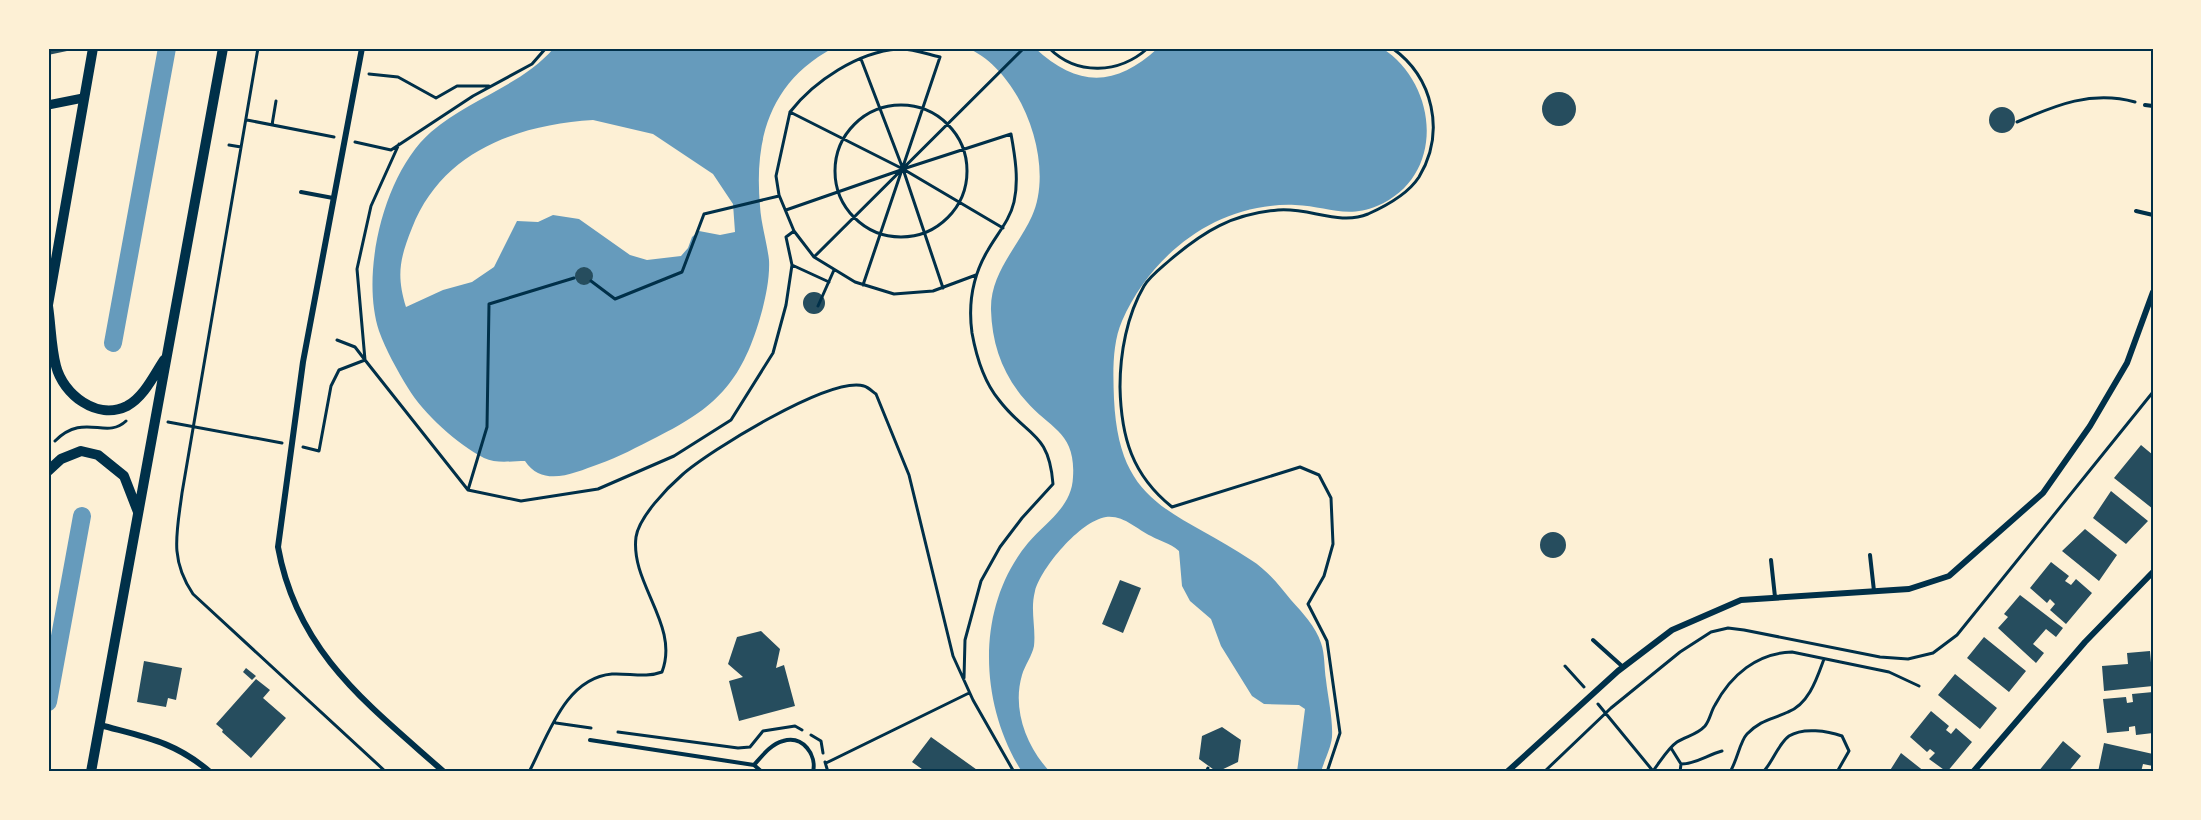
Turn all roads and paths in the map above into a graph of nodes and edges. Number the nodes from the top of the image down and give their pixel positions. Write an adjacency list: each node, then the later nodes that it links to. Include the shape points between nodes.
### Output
1 (93, 48): 13 (main road)
2 (223, 48): 58 (main road)
3 (258, 48): 21 (path)
4 (362, 48): 11 (street)
5 (546, 48): 12 (path, via 532,64)
6 (1024, 48): 23 (path)
7 (1049, 48): 8 (path, via 1058,57 1086,69 1105,70 1139,56)
8 (1148, 48)
9 (1392, 48): 101 (path, via 1417,71 1430,101 1433,131 1418,178 1389,204 1366,215 1349,219 1280,210 1244,215 1194,238 1144,285 1131,316 1120,362 1124,434 1138,471 1151,491 1172,507 1300,467 1319,475 1331,498 1333,544 1324,576 1308,604 1327,640 1340,733)
10 (861, 59): 18 (path); 19 (path, via 901,49 940,57); 20 (path, via 815,85)
11 (358, 73): 12 (path, via 398,77 436,98 457,86); 26 (street)
12 (490, 86): 27 (path)
13 (83, 98): 15 (street); 55 (main road)
14 (276, 101): 24 (path)
15 (48, 105)
16 (2145, 105): 17 (lane); 22 (path, via 2125,100 2077,99)
17 (2153, 106)
18 (879, 108): 19 (path, via 892,105); 25 (path, via 849,127); 31 (path)
19 (922, 109): 23 (path); 31 (path)
20 (790, 112): 25 (path); 34 (path, via 776,176)
21 (246, 120): 24 (path); 29 (path)
22 (2017, 122)
23 (948, 124): 30 (path); 31 (path)
24 (272, 125): 26 (path)
25 (842, 138): 31 (path); 33 (path, via 834,180)
26 (345, 139): 27 (path, via 391,150); 35 (street)
27 (399, 144): 59 (path, via 371,206 357,269)
28 (229, 145): 29 (path)
29 (241, 147): 63 (path)
30 (963, 148): 31 (path); 36 (path, via 967,163 965,190); 41 (path, via 1011,134 1017,164 1014,203)
31 (903, 170): 33 (path); 36 (path); 40 (path); 43 (path); 44 (path)
32 (301, 192): 35 (lane)
33 (838, 192): 37 (path); 40 (path, via 843,207)
34 (779, 195): 37 (path); 50 (path, via 704,214 682,272 615,299)
35 (334, 198): 95 (street, via 303,362 279,536 283,575 297,613 331,667)
36 (959, 202): 41 (path); 44 (path, via 941,225)
37 (786, 210): 42 (path)
38 (2136, 211): 39 (lane)
39 (2153, 215)
40 (853, 218): 43 (path); 45 (path)
41 (1003, 228): 48 (path)
42 (794, 231): 45 (path); 46 (path, via 786,237)
43 (880, 235): 44 (path); 52 (path)
44 (925, 235): 53 (path)
45 (814, 257): 47 (path)
46 (792, 265): 51 (path); 66 (path, via 773,353 730,420 674,456 598,489 520,501)
47 (834, 270): 51 (path); 52 (path)
48 (976, 275): 53 (path); 77 (path, via 970,300 972,333 981,368 998,399 1045,445 1052,463 1053,484 1011,532 981,581 965,640)
49 (574, 278): 66 (path, via 489,304 487,427)
50 (591, 281)
51 (829, 282): 56 (path)
52 (863, 285): 53 (path, via 894,294)
53 (943, 288)
54 (2153, 292): 71 (street, via 2127,363 2090,426 2043,493 1949,576 1909,589)
55 (48, 306): 58 (main road, via 56,368 70,390 87,406 106,410 126,406 144,391)
56 (818, 306)
57 (337, 340): 59 (path, via 355,347)
58 (167, 355): 62 (main road)
59 (364, 360): 66 (path)
60 (2153, 392): 81 (path, via 1957,635 1933,653 1908,659 1880,657 1728,628 1711,632 1680,652)
61 (130, 418): 64 (path, via 116,428 72,427)
62 (155, 420): 63 (path); 67 (main road)
63 (193, 426): 94 (path, via 175,550 182,578 193,594)
64 (55, 441)
65 (48, 471): 67 (main road, via 61,459 81,451 98,455 124,476)
66 (468, 490)
67 (139, 512): 83 (main road)
68 (1870, 555): 71 (lane)
69 (1771, 560): 72 (lane)
70 (2153, 572): 109 (street, via 2085,642)
71 (1874, 591): 72 (street)
72 (1775, 598): 76 (street, via 1741,600 1672,630)
73 (1593, 640): 76 (lane)
74 (1824, 659): 78 (path, via 1889,672); 87 (path, via 1780,652 1758,659 1736,675 1715,704 1706,725); 106 (path, via 1800,705 1764,719 1744,736)
75 (1565, 666): 80 (path)
76 (1623, 667): 80 (street)
77 (964, 680): 79 (path); 82 (path, via 953,656 909,475 886,414 876,394 864,386 849,387 785,410 732,440 682,474 652,506 636,534 636,556 666,640 667,660 662,672 651,676 610,674 586,681 568,698)
78 (1919, 686)
79 (969, 693): 89 (path); 100 (path)
80 (1591, 695): 81 (path); 102 (street)
81 (1606, 713): 103 (path); 104 (path)
82 (555, 723): 84 (path); 96 (path)
83 (100, 726): 92 (main road); 93 (street, via 171,745)
84 (601, 730)
85 (612, 731): 89 (path, via 738,748 750,747 763,731 795,726 820,741)
86 (590, 740): 91 (lane)
87 (1671, 748): 90 (path); 104 (path)
88 (1722, 751): 90 (path, via 1693,764)
89 (825, 763): 99 (path)
90 (1681, 764): 105 (path)
91 (754, 765): 97 (lane); 98 (lane, via 769,748 792,740 810,751 815,763)
92 (91, 772)
93 (210, 772)
94 (386, 772)
95 (444, 772)
96 (529, 772)
97 (762, 772)
98 (813, 772)
99 (828, 772)
100 (1014, 772)
101 (1327, 772)
102 (1507, 772)
103 (1544, 772)
104 (1654, 772)
105 (1680, 772)
106 (1730, 772)
107 (1763, 772): 108 (path, via 1788,737 1802,732 1842,735 1849,752)
108 (1837, 772)
109 (1973, 772)

